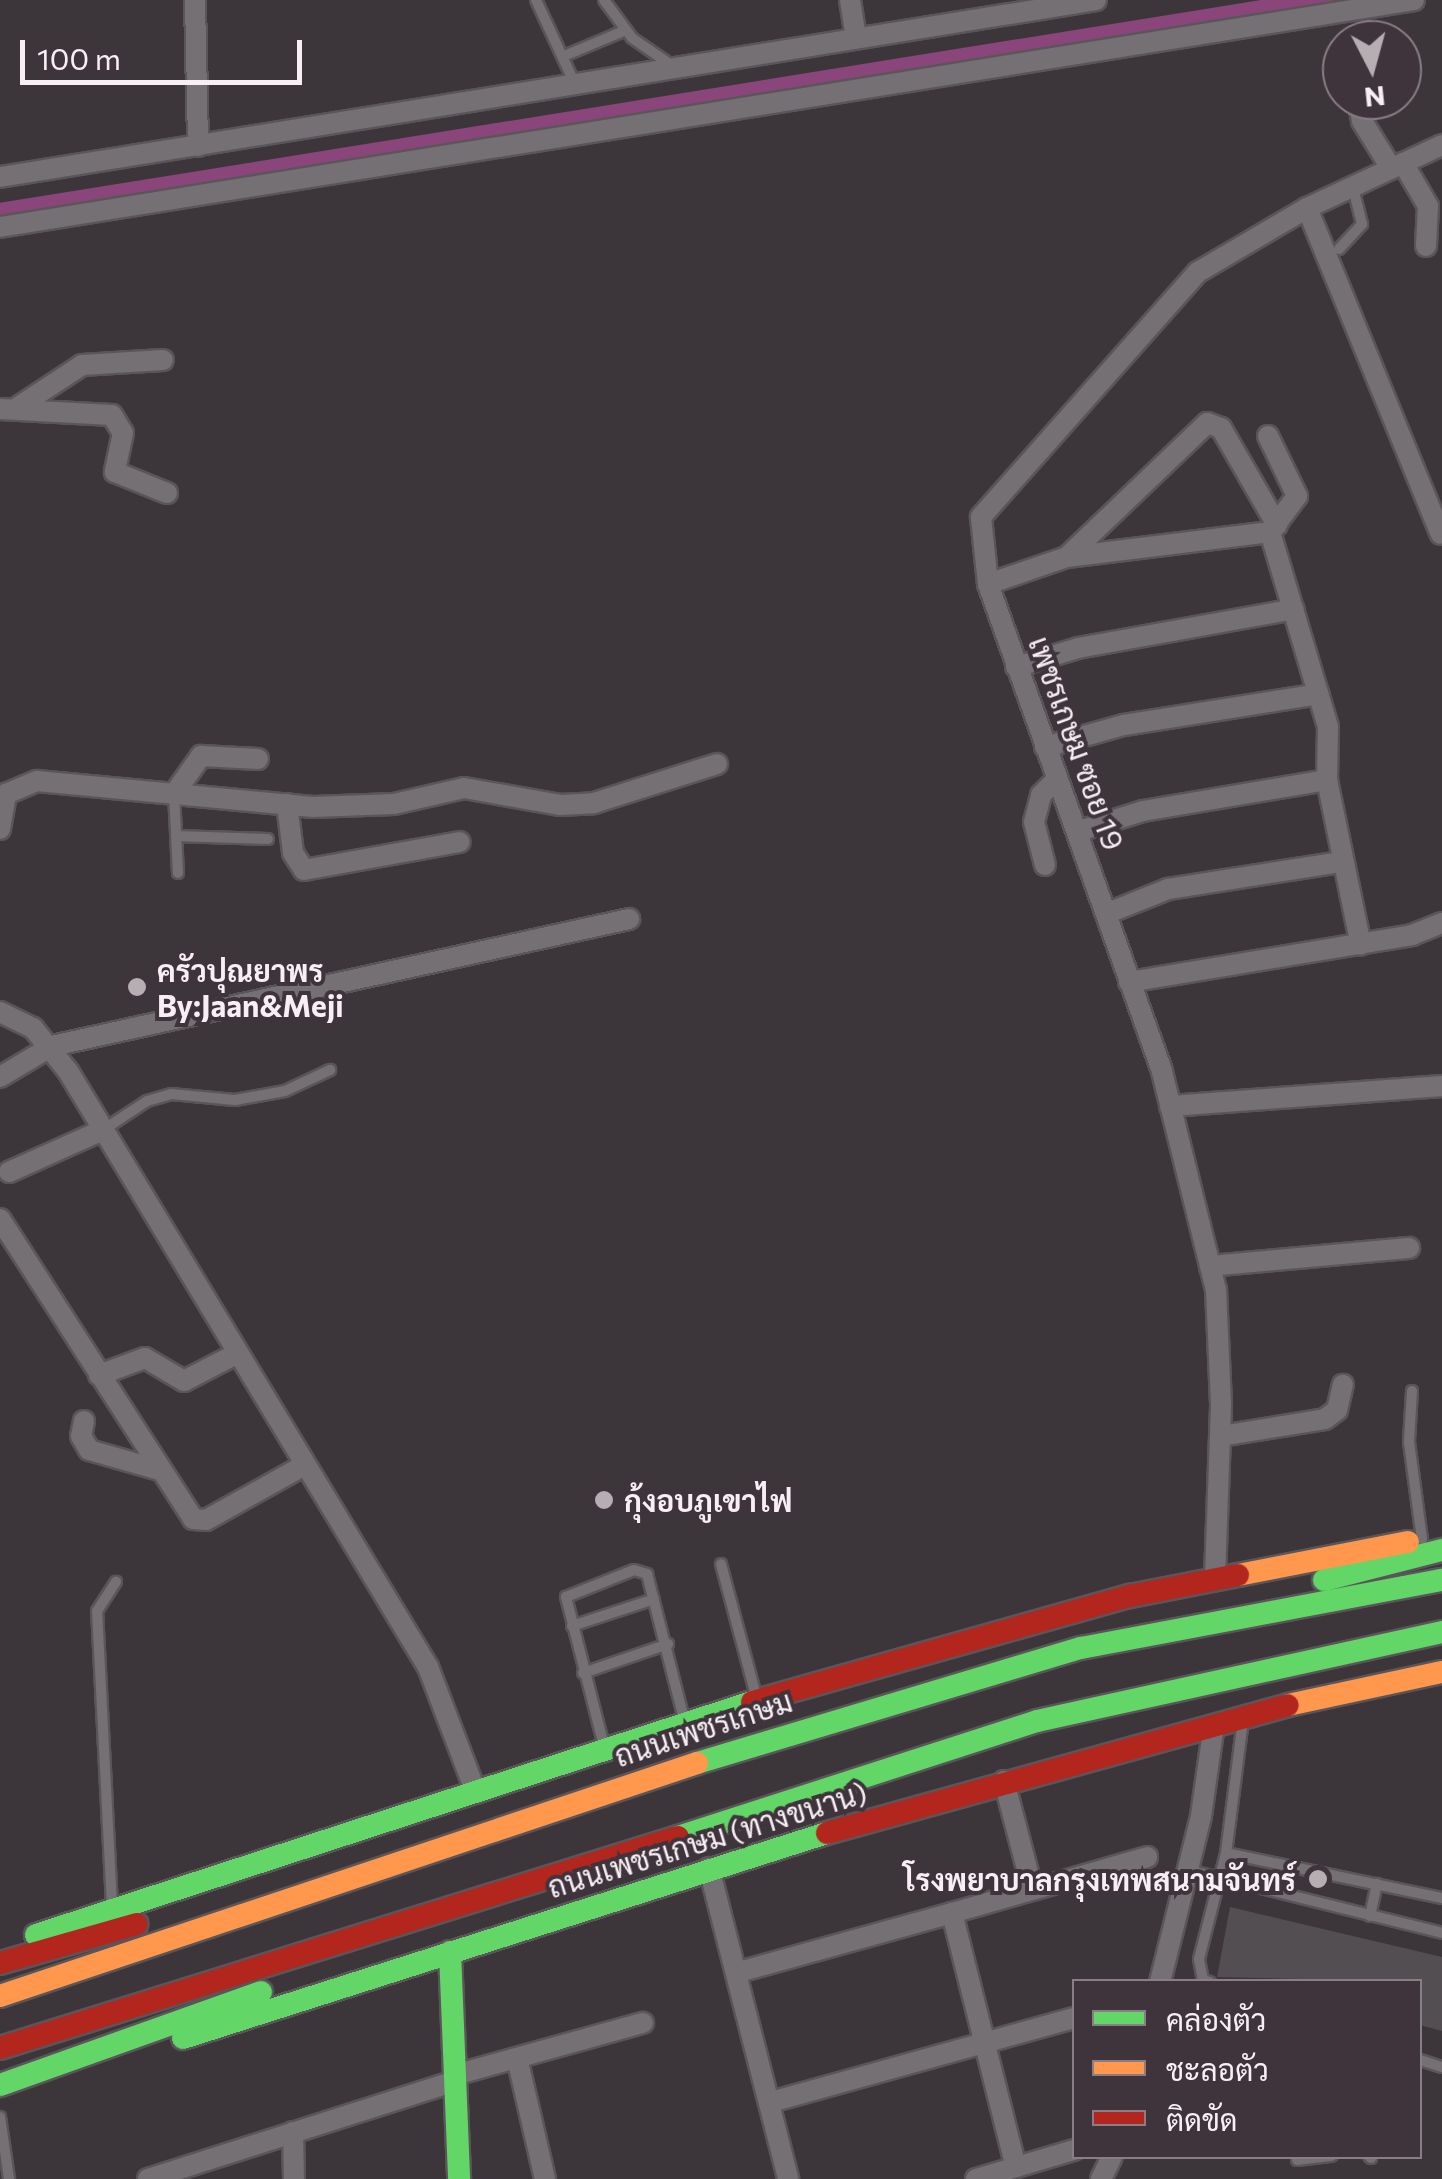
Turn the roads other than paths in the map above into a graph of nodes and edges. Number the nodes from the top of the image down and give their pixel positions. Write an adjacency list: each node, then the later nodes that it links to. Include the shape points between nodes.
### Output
1 (195, 0): 15 (street)
2 (536, 0): 10 (lane)
3 (604, 0): 8 (lane)
4 (850, 0): 9 (street)
5 (1096, 0): 7 (street)
6 (1414, 0): 20 (street)
7 (1063, 3): 9 (street)
8 (626, 30): 10 (lane); 11 (lane)
9 (856, 38): 11 (street)
10 (564, 56): 12 (lane)
11 (674, 67): 12 (street)
12 (574, 84): 15 (street)
13 (1362, 120): 16 (street)
14 (1442, 145): 16 (street, เพชรเกษม ซอย 19)
15 (198, 146): 17 (street)
16 (1397, 166): 18 (street, เพชรเกษม ซอย 19); 21 (street, via 1428,206)
17 (0, 177)
18 (1353, 187): 19 (street, เพชรเกษม ซอย 19); 22 (lane, via 1362,224)
19 (1308, 208): 28 (street); 30 (street, เพชรเกษม ซอย 19, via 1198,272 994,498 980,516)
20 (0, 227)
21 (1426, 246)
22 (1339, 248)
23 (163, 360): 24 (street, via 82,365)
24 (8, 410): 26 (street, via 112,415 123,433 115,472)
25 (1268, 436): 27 (street, via 1297,496)
26 (166, 493)
27 (1274, 529): 29 (street); 29 (street, via 1221,428 1207,424); 31 (street)
28 (1441, 534)
29 (1067, 557): 30 (street)
30 (988, 584): 32 (street, เพชรเกษม ซอย 19)
31 (1294, 609): 32 (street, via 1078,648); 33 (street)
32 (1016, 666): 34 (street, เพชรเกษม ซอย 19)
33 (1318, 694): 34 (street, via 1124,725); 38 (street, via 1331,746)
34 (1045, 747): 37 (street, เพชรเกษม ซอย 19)
35 (258, 759): 39 (street, via 201,756)
36 (717, 764): 40 (street, via 594,803 560,805 464,788 394,804)
37 (1058, 779): 42 (street, เพชรเกษม ซอย 19); 47 (street, via 1041,795 1034,822)
38 (1327, 780): 42 (street, via 1143,811); 46 (street)
39 (174, 794): 40 (street); 41 (street, via 17,784 6,794); 43 (lane)
40 (287, 804): 45 (street, via 292,854 304,870)
41 (0, 829)
42 (1079, 831): 49 (street, เพชรเกษม ซอย 19)
43 (176, 836): 44 (lane); 48 (lane)
44 (268, 839)
45 (460, 842)
46 (1340, 862): 49 (street, via 1168,889); 52 (street, via 1354,890)
47 (1045, 865)
48 (178, 873)
49 (1108, 913): 53 (street, เพชรเกษม ซอย 19)
50 (629, 919): 55 (street)
51 (1442, 923): 52 (street)
52 (1361, 945): 53 (street)
53 (1129, 982): 59 (street, เพชรเกษม ซอย 19)
54 (0, 1012): 55 (street)
55 (52, 1046): 57 (street); 60 (street)
56 (330, 1070): 60 (lane, via 285,1091 235,1100 171,1094 147,1100)
57 (0, 1077)
58 (1442, 1086): 59 (street)
59 (1170, 1106): 64 (street, เพชรเกษม ซอย 19)
60 (103, 1130): 61 (street); 65 (street)
61 (9, 1172)
62 (0, 1219): 66 (street)
63 (1409, 1248): 64 (street)
64 (1210, 1266): 70 (street, เพชรเกษม ซอย 19)
65 (236, 1354): 66 (street, via 184,1381 145,1358); 71 (street)
66 (99, 1375): 72 (street)
67 (1344, 1385): 70 (street, via 1337,1410 1326,1419)
68 (1412, 1391): 73 (lane, via 1409,1442)
69 (84, 1421): 72 (street, via 81,1436 88,1450)
70 (1221, 1436): 75 (street, เพชรเกษม ซอย 19)
71 (306, 1466): 72 (street, via 199,1521 186,1513); 91 (street, via 428,1668)
72 (159, 1470)
73 (1435, 1542): 75 (main road); 82 (main road)
74 (720, 1564): 85 (lane)
75 (1215, 1578): 85 (main road)
76 (1442, 1580): 82 (main road, ถนนเพชรเกษม)
77 (116, 1582): 102 (lane, via 96,1611)
78 (654, 1599): 79 (lane); 79 (lane, via 647,1574 634,1570 569,1592); 81 (lane)
79 (572, 1626): 83 (lane)
80 (1442, 1632): 101 (main road, via 1037,1721)
81 (668, 1644): 83 (lane); 87 (lane)
82 (1081, 1648): 93 (main road, ถนนเพชรเกษม, via 774,1737)
83 (583, 1672): 89 (lane)
84 (1442, 1672): 86 (main road, ถนนเพชรเกษม (ทางขนาน))
85 (757, 1702): 87 (main road)
86 (1243, 1715): 88 (main road, ถนนเพชรเกษม (ทางขนาน)); 92 (lane)
87 (685, 1721): 89 (main road)
88 (1214, 1725): 90 (main road, ถนนเพชรเกษม (ทางขนาน)); 96 (street)
89 (604, 1746): 91 (main road)
90 (1004, 1781): 95 (main road, ถนนเพชรเกษม (ทางขนาน)); 99 (street)
91 (475, 1790): 102 (main road)
92 (1226, 1852): 97 (lane); 98 (lane)
93 (404, 1857): 108 (main road); 112 (main road, ถนนเพชรเกษม)
94 (1147, 1858): 99 (street)
95 (709, 1868): 107 (main road, ถนนเพชรเกษม (ทางขนาน)); 109 (street)
96 (1187, 1870): 97 (lane); 110 (street)
97 (1220, 1879): 104 (lane); 111 (lane, via 1199,1959)
98 (1377, 1884): 100 (lane); 104 (lane)
99 (1032, 1888): 103 (street)
100 (1442, 1898)
101 (481, 1902): 116 (main road); 119 (main road, via 222,2008)
102 (112, 1907): 106 (main road)
103 (952, 1913): 109 (street); 115 (street)
104 (1370, 1916): 105 (lane)
105 (1442, 1933)
106 (0, 1947)
107 (450, 1952): 118 (main road); 120 (main road, ถนนเพชรเกษม (ทางขนาน))
108 (0, 1962)
109 (738, 1972): 121 (street)
110 (1161, 1979)
111 (1203, 1979)
112 (0, 1996)
113 (1072, 2019): 115 (street)
114 (643, 2023): 117 (street)
115 (987, 2045): 121 (street); 127 (street)
116 (0, 2048)
117 (518, 2062): 118 (street); 132 (street)
118 (455, 2078): 123 (street); 131 (main road)
119 (0, 2085)
120 (0, 2098)
121 (771, 2102): 133 (street)
122 (0, 2117): 128 (lane)
123 (293, 2132): 129 (street); 130 (street)
124 (1072, 2151): 127 (street)
125 (1306, 2159): 126 (lane)
126 (1297, 2160)
127 (1016, 2167): 134 (street)
128 (9, 2179)
129 (148, 2179)
130 (294, 2179)
131 (460, 2179)
132 (544, 2179)
133 (788, 2179)
134 (976, 2179)

